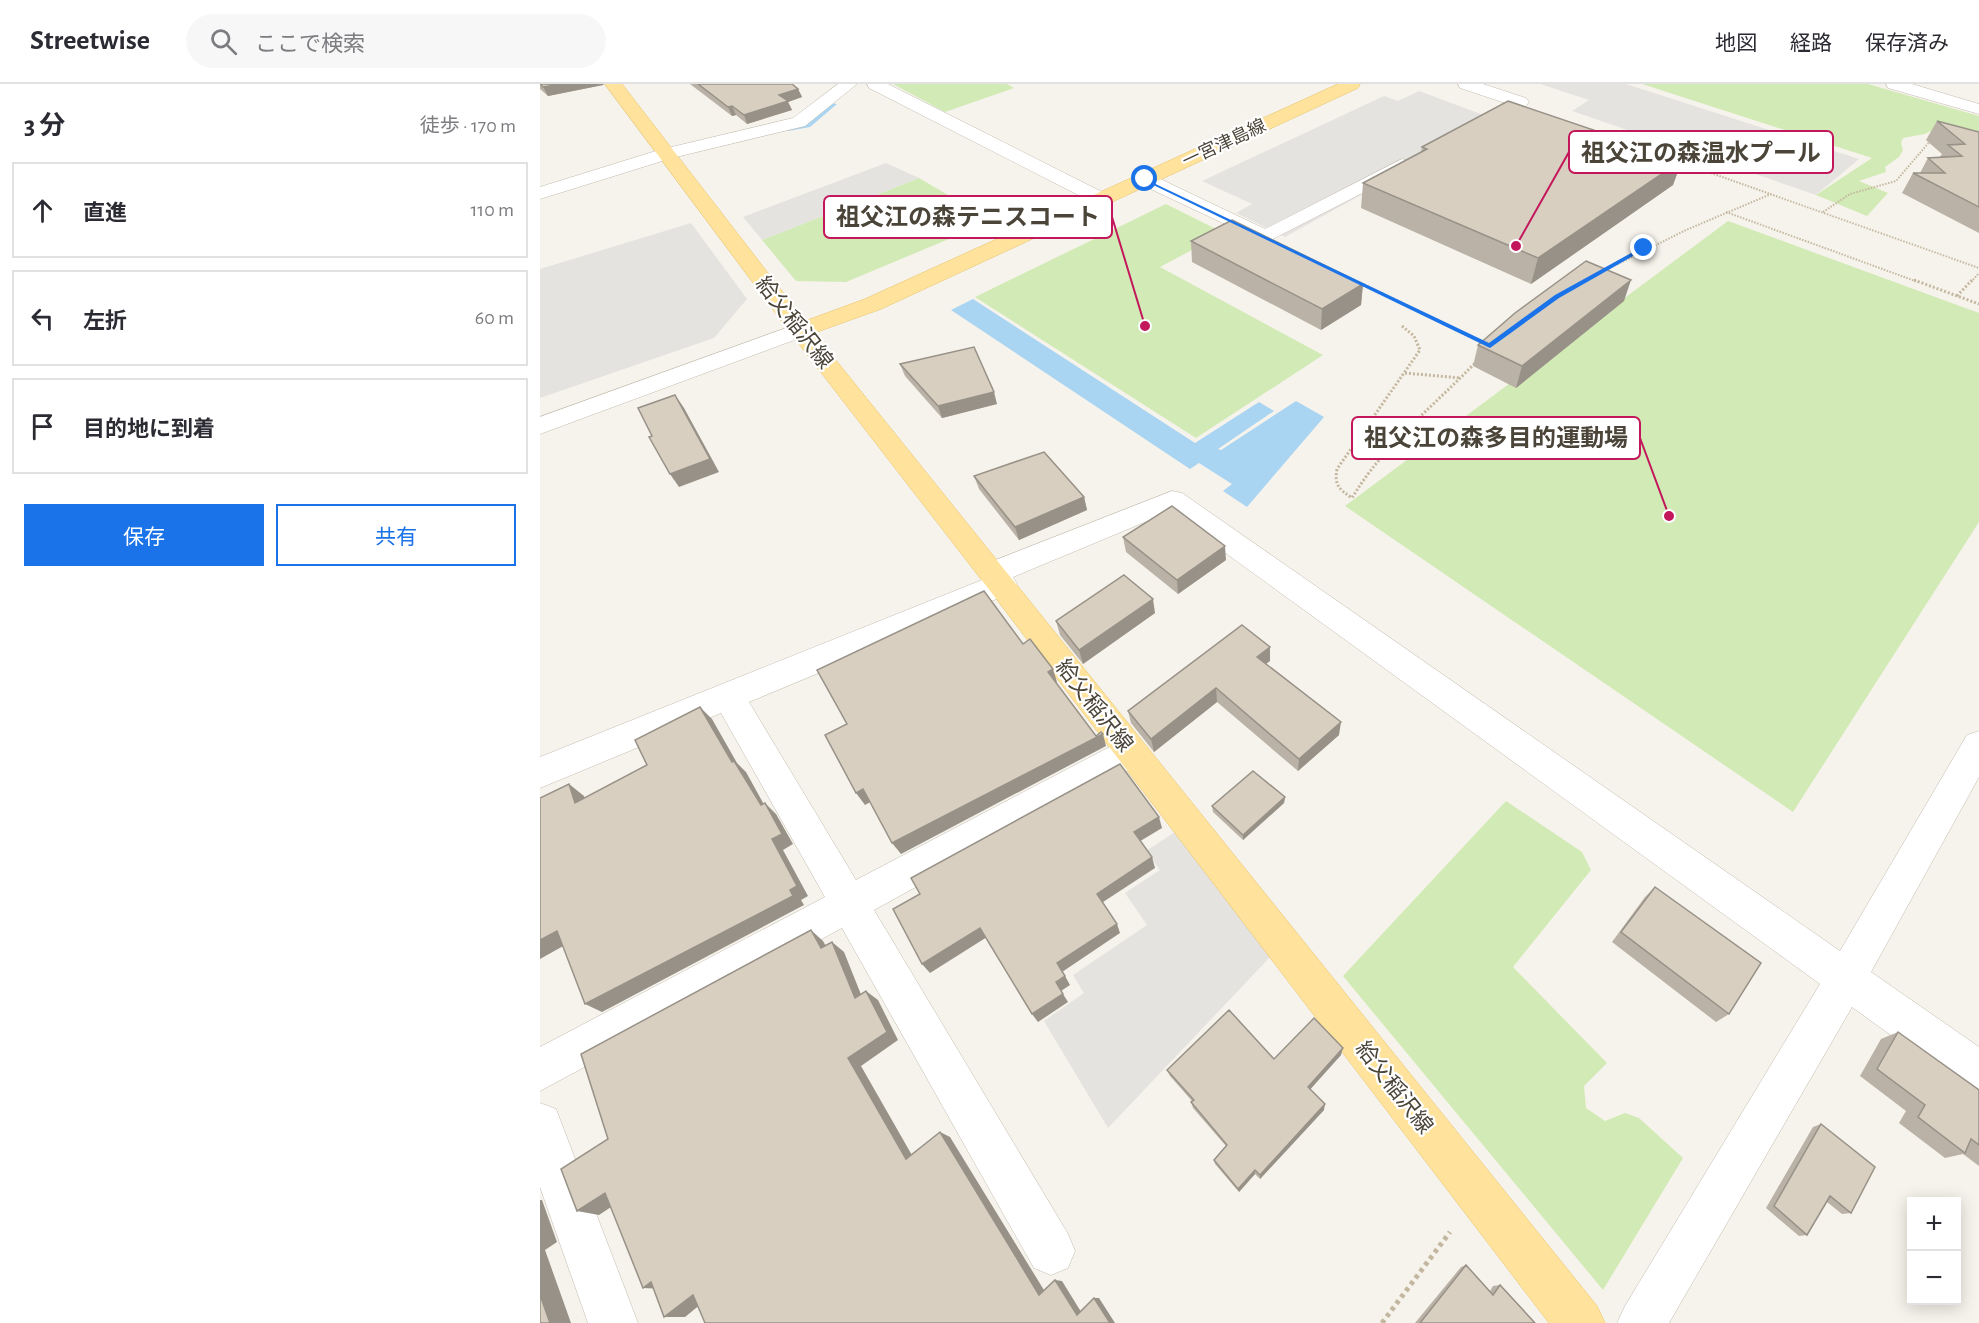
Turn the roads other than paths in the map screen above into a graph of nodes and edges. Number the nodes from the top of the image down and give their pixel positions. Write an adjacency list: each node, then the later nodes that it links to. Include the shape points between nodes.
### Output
1 (613, 84): 9 (main road, 給父稲沢線)
2 (849, 84): 9 (street, via 799,122)
3 (875, 84): 13 (street)
4 (1352, 84): 11 (main road, 一宮津島線)
5 (1466, 84): 8 (street, via 1520,102)
6 (1893, 84): 7 (street)
7 (1979, 109)
8 (1501, 112)
9 (666, 154): 12 (street); 14 (main road, 給父稲沢線)
10 (1419, 155): 11 (street, via 1265,237)
11 (1145, 179): 13 (main road, 一宮津島線)
12 (540, 193)
13 (1101, 200): 14 (main road, 一宮津島線, via 873,304)
14 (800, 330): 15 (street); 16 (main road, 給父稲沢線)
15 (540, 426)
16 (998, 579): 17 (street); 19 (main road, 給父稲沢線); 22 (street, via 1172,500)
17 (728, 696): 20 (street); 21 (street)
18 (1979, 745): 22 (street)
19 (1131, 752): 21 (street); 28 (main road, 給父稲沢線)
20 (540, 773)
21 (848, 904): 23 (street); 26 (street)
22 (1846, 978): 24 (street); 29 (street)
23 (540, 1070)
24 (1979, 1073)
25 (540, 1125): 27 (street)
26 (1051, 1251)
27 (613, 1323)
28 (1580, 1323)
29 (1642, 1323)

